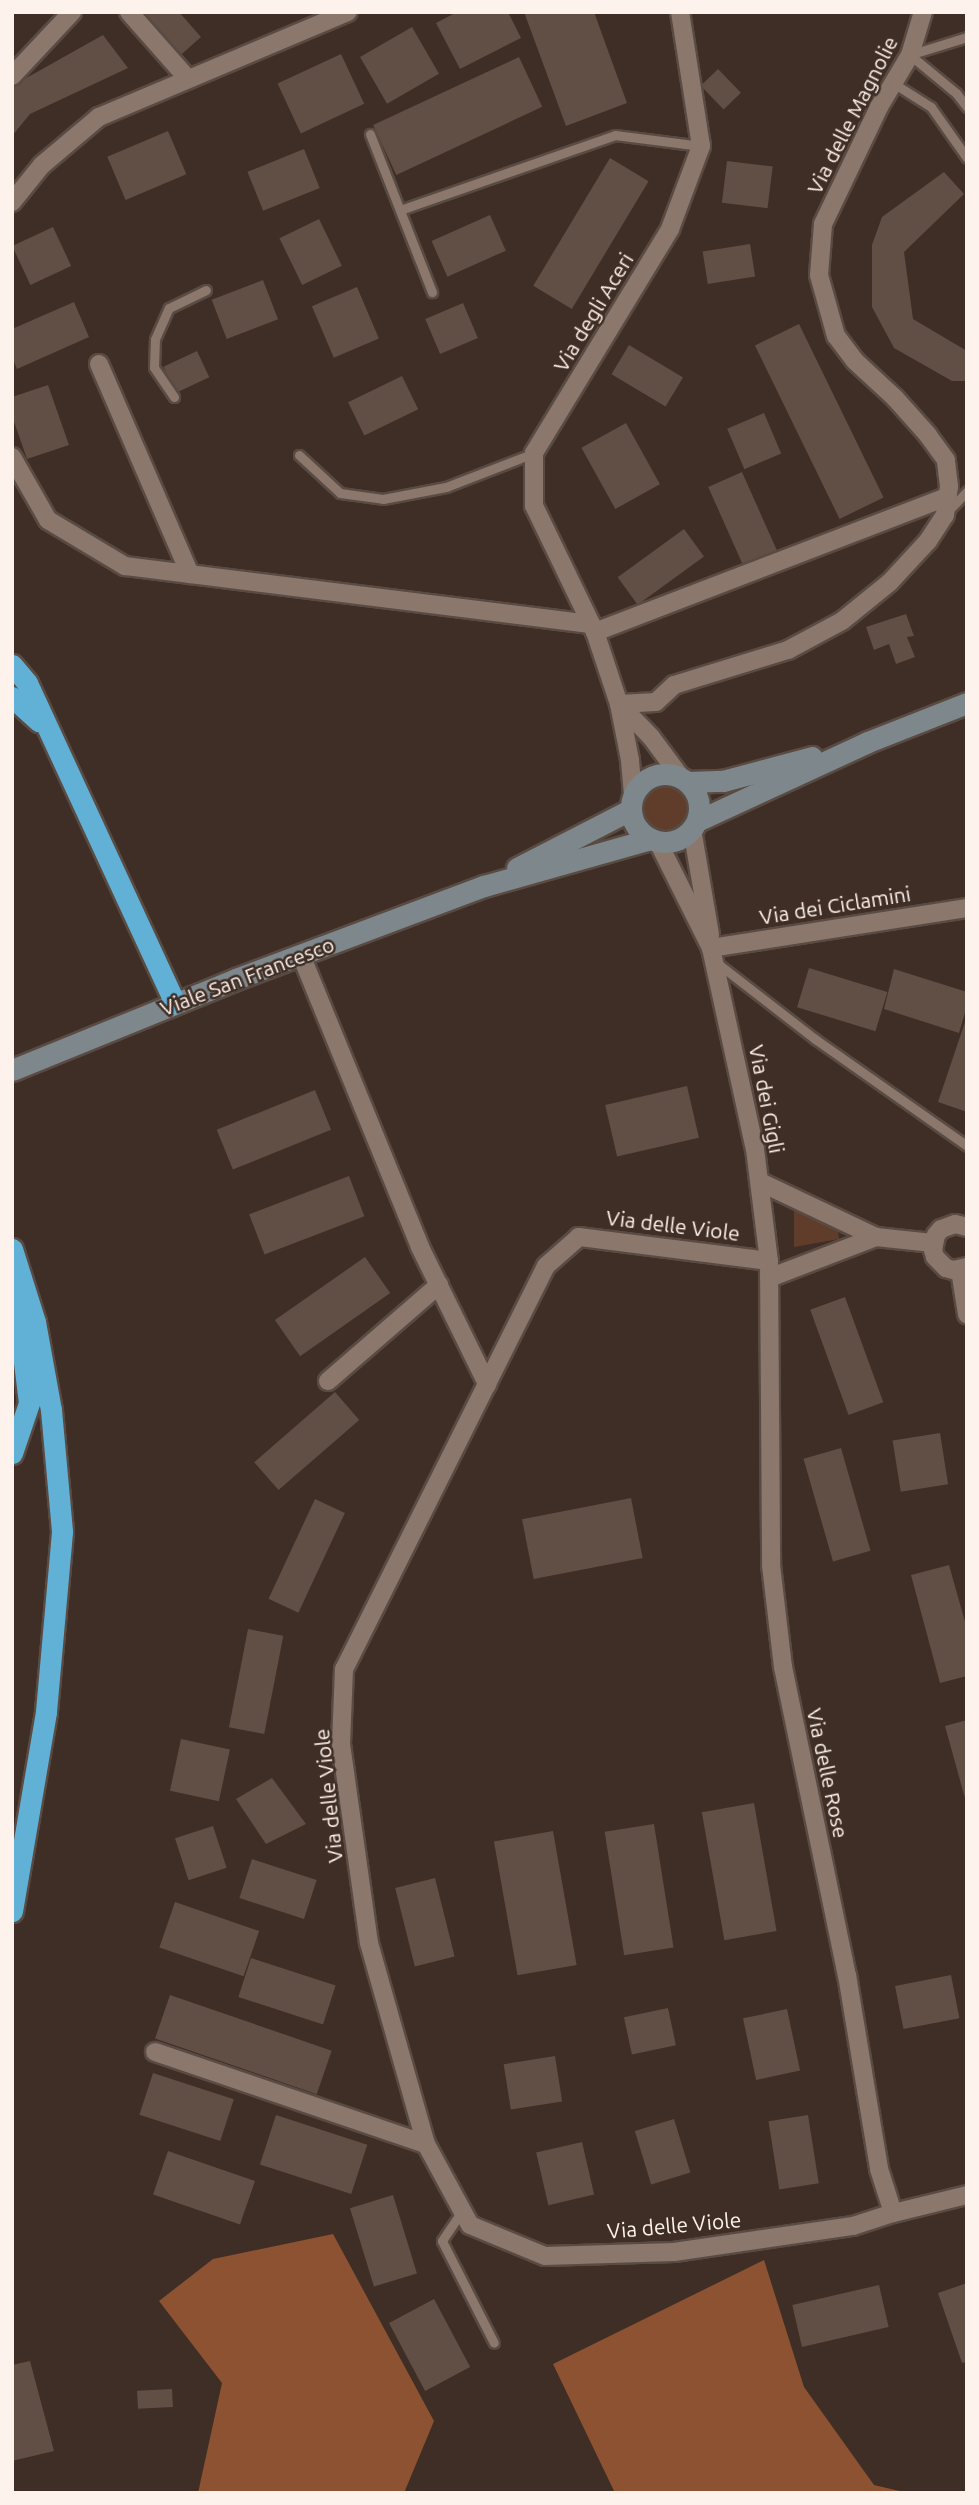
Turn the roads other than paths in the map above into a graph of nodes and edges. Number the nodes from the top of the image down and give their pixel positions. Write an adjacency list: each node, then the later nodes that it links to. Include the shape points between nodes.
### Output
1 (72, 12): 8 (street)
2 (129, 12): 9 (street)
3 (348, 12): 9 (street)
4 (680, 12): 13 (street, Via degli Aceri)
5 (923, 12): 7 (street, Via delle Magnolie)
6 (967, 37): 7 (lane)
7 (910, 55): 10 (street, Via delle Magnolie); 11 (lane)
8 (12, 76)
9 (188, 79): 15 (street, via 99,117 42,165)
10 (893, 83): 14 (lane, via 931,107); 25 (street, Via delle Magnolie, via 823,225 819,275 836,336 946,460)
11 (967, 107)
12 (370, 134): 16 (lane)
13 (701, 146): 16 (lane, via 615,135); 21 (street, Via degli Aceri, via 670,229)
14 (967, 158)
15 (12, 202)
16 (400, 211): 18 (lane)
17 (206, 290): 20 (lane, via 169,308 155,339 154,367)
18 (432, 292)
19 (99, 364): 26 (street)
20 (174, 397)
21 (534, 453): 22 (lane, via 446,487 383,499 340,494); 27 (street, via 534,506)
22 (299, 455)
23 (12, 457): 26 (street, via 48,520 125,566)
24 (967, 491): 25 (lane)
25 (946, 506): 27 (street); 31 (street, via 928,541 890,582 842,621 789,650 674,685 656,702)
26 (190, 574): 27 (street)
27 (593, 628): 31 (street)
28 (12, 665): 32 (highway, via 27,683)
29 (12, 697): 32 (highway)
30 (967, 703): 34 (street)
31 (619, 704): 33 (street); 35 (street, via 630,760)
32 (45, 728): 44 (highway)
33 (684, 779): 34 (street); 35 (street, via 655,775 645,779); 36 (street, via 699,800)
34 (754, 784): 36 (street)
35 (631, 803): 37 (street, Viale San Francesco); 38 (street, via 637,828)
36 (695, 825): 38 (street, via 676,841); 43 (street, Via dei Gigli)
37 (584, 828): 39 (street); 40 (street, Viale San Francesco)
38 (654, 840): 39 (street, Viale San Francesco); 43 (street, Via dei Gigli)
39 (597, 861): 40 (street, Viale San Francesco)
40 (484, 886): 42 (street, Viale San Francesco)
41 (967, 908): 43 (street, Via dei Ciclamini)
42 (301, 955): 44 (street, Viale San Francesco); 55 (street)
43 (713, 955): 46 (lane, via 815,1039); 47 (street, Via dei Gigli)
44 (175, 1004): 45 (street, Viale San Francesco)
45 (13, 1070)
46 (967, 1146)
47 (760, 1182): 49 (street); 54 (street, Via dei Gigli)
48 (967, 1227): 50 (street, via 947,1226)
49 (876, 1237): 50 (street); 54 (street)
50 (933, 1243): 52 (street, via 939,1263 953,1270)
51 (12, 1249): 60 (highway, via 36,1322 51,1410 62,1532 46,1712)
52 (964, 1268): 56 (street)
53 (12, 1269): 59 (highway, via 29,1403)
54 (769, 1269): 58 (street, Via delle Viole, via 579,1237 546,1266); 65 (street, Via delle Rose, via 771,1564 783,1667 847,1975 879,2169)
55 (439, 1285): 57 (street); 58 (street)
56 (967, 1314)
57 (328, 1381)
58 (487, 1384): 62 (street, Via delle Viole, via 344,1669 341,1744 369,1942)
59 (12, 1454)
60 (12, 1911)
61 (155, 2052): 62 (street)
62 (426, 2144): 64 (street, Via delle Viole)
63 (967, 2195): 65 (street)
64 (462, 2211): 65 (street, Via delle Viole, via 470,2225 545,2256 674,2252 853,2226); 66 (lane, via 442,2241)
65 (893, 2213)
66 (494, 2343)

